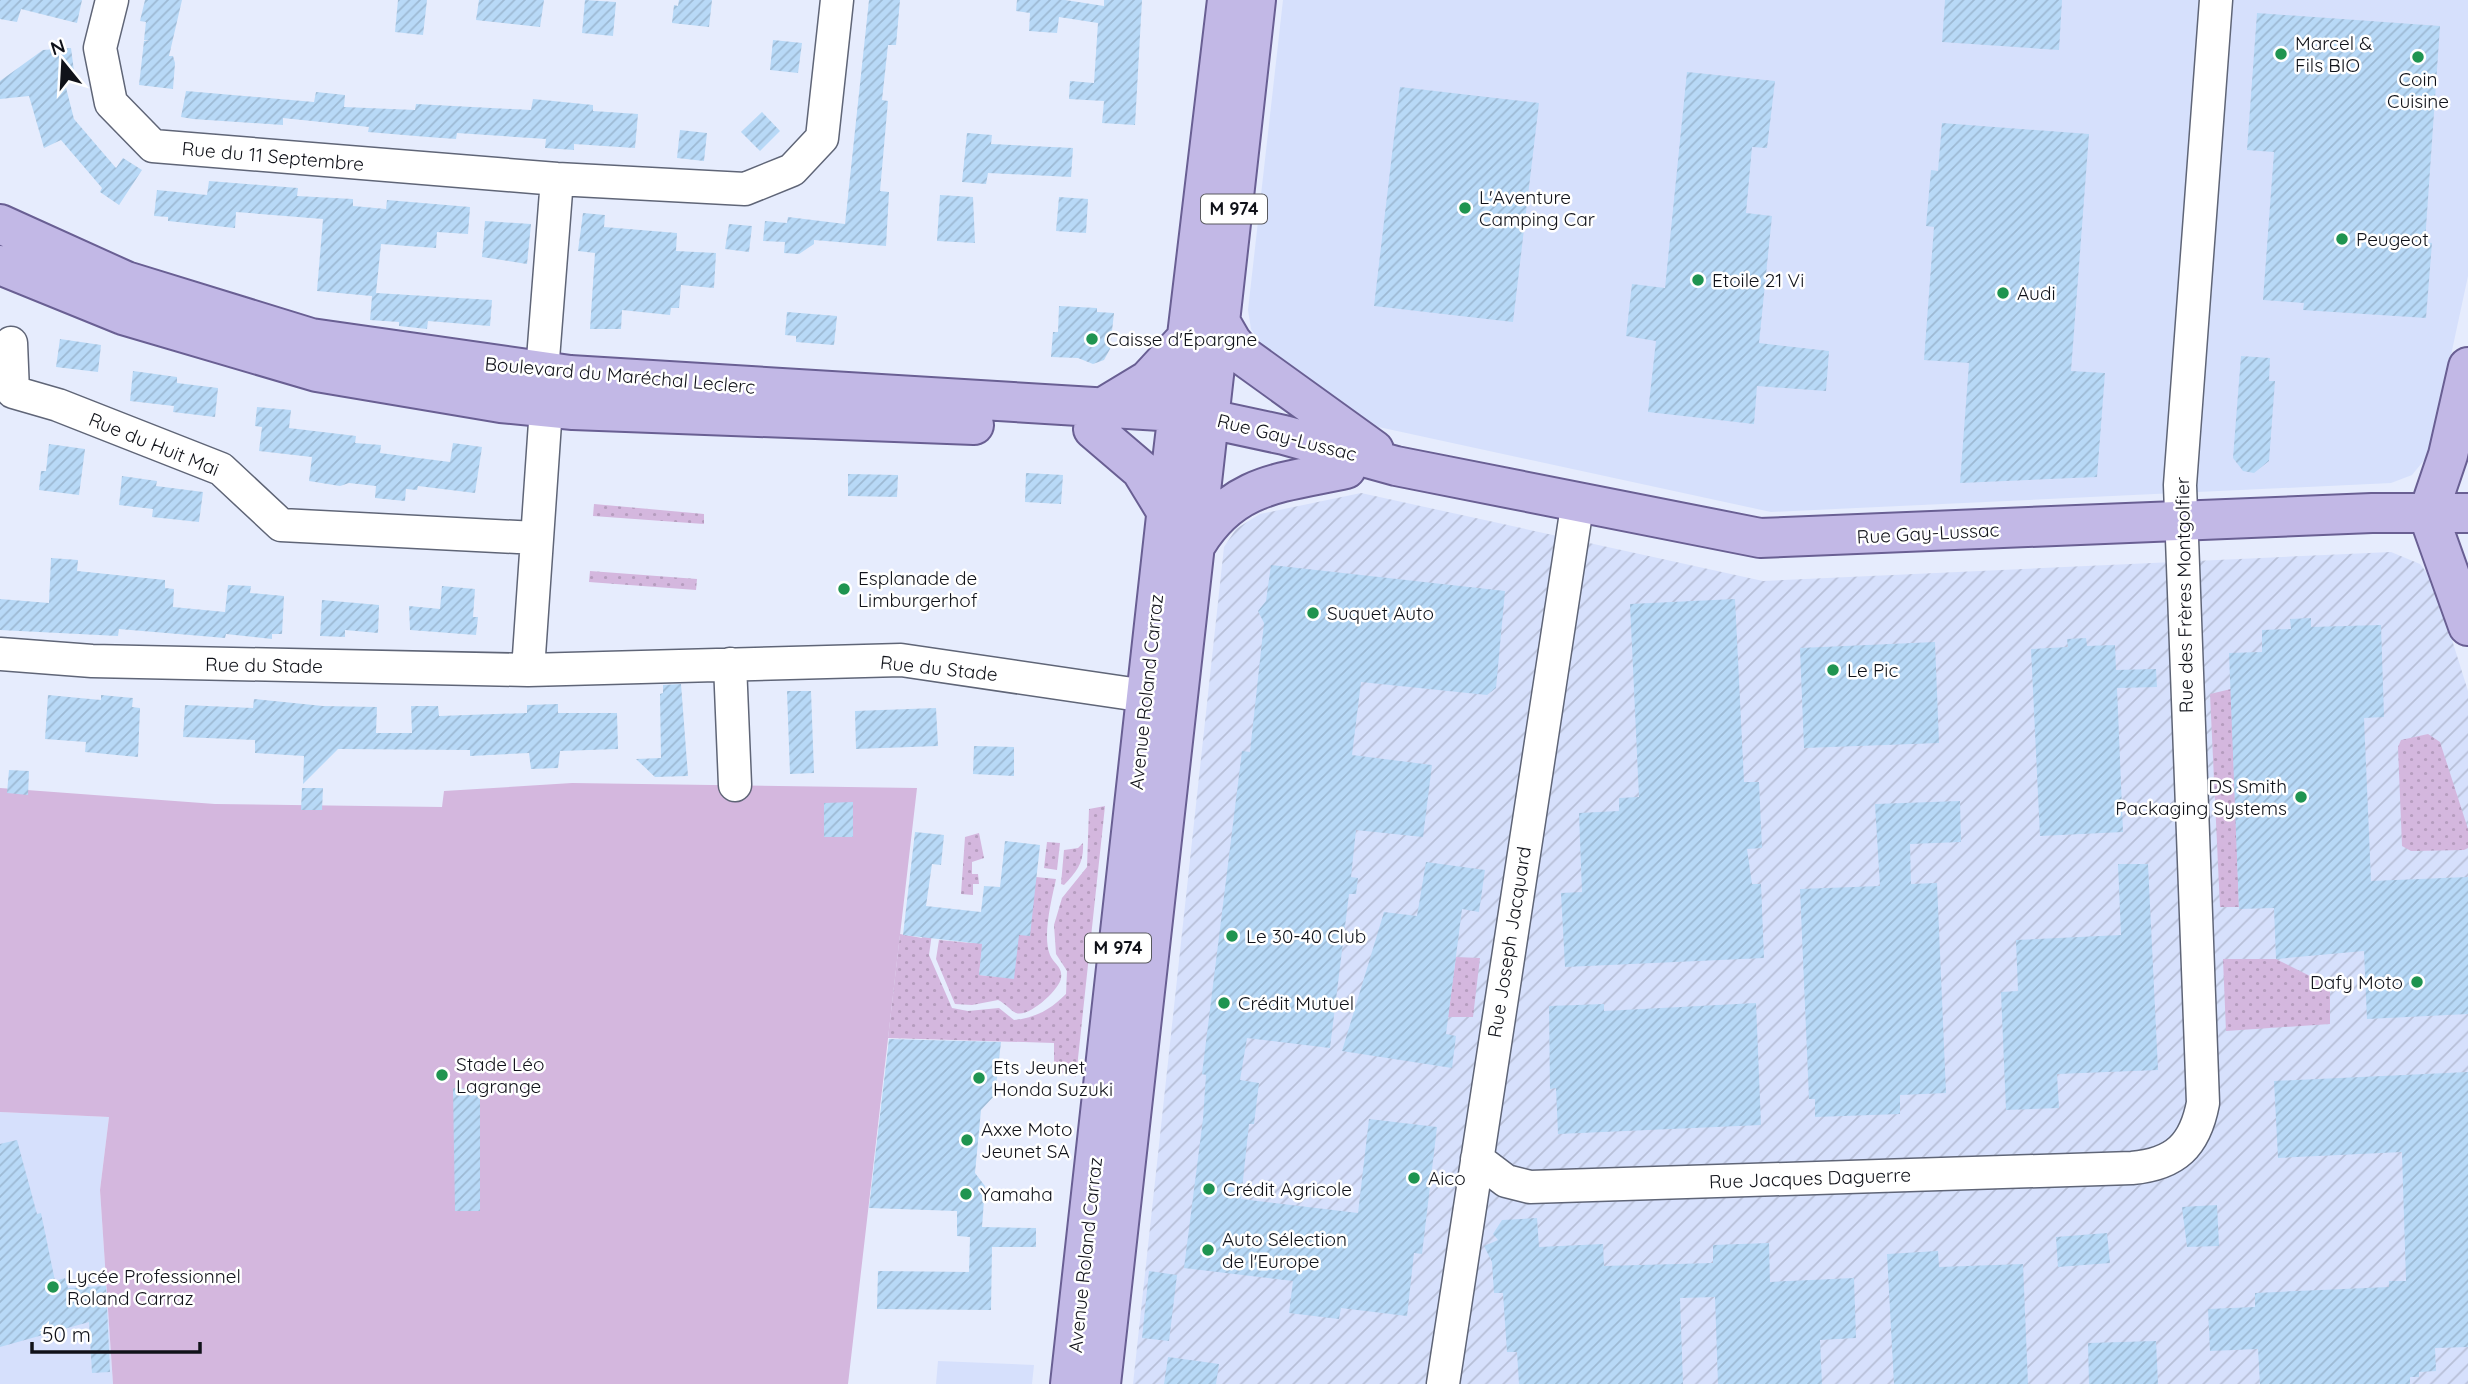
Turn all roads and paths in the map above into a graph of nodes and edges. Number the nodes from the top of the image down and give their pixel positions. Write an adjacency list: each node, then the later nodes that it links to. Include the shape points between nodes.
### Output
1 (112, 0): 6 (street, Rue du 11 Septembre, via 100,48 111,103 153,146)
2 (837, 0): 6 (street, Rue du 11 Septembre, via 822,138 792,170 745,190)
3 (1227, 0): 10 (main road, Avenue Roland Carraz / M 974)
4 (1256, 0): 9 (main road, Avenue Roland Carraz / M 974)
5 (2216, 0): 22 (street, Rue des Frères Montgolfier)
6 (557, 179): 13 (street)
7 (0, 224): 13 (main road, Boulevard du Maréchal Leclerc, via 126,281 311,338)
8 (0, 265): 13 (main road, Boulevard du Maréchal Leclerc, via 123,315 317,372)
9 (1222, 323): 15 (main road, Avenue Roland Carraz / M 974); 16 (main road, via 1245,357)
10 (1185, 340): 14 (main road, via 1148,380); 15 (main road, Avenue Roland Carraz / M 974)
11 (11, 343): 23 (street, Rue du Huit Mai, via 13,392 222,469 281,525)
12 (2468, 367): 21 (main road, via 2448,455)
13 (544, 390): 14 (main road, Boulevard du Maréchal Leclerc); 23 (street)
14 (1099, 418): 15 (main road, Boulevard du Maréchal Leclerc); 19 (main road, via 1141,470)
15 (1193, 427): 16 (main road, Rue Gay-Lussac); 17 (main road, Rue Gay-Lussac); 19 (main road, Avenue Roland Carraz / M 974); 24 (main road, Avenue Roland Carraz / M 974)
16 (1396, 466): 17 (main road, Rue Gay-Lussac); 18 (main road, Rue Gay-Lussac)
17 (1346, 468): 24 (main road, via 1237,498 1210,522)
18 (1578, 500): 22 (main road, Rue Gay-Lussac, via 1780,540); 31 (street, Rue Joseph Jacquard)
19 (1166, 511): 29 (main road, Avenue Roland Carraz / M 974)
20 (2468, 513): 21 (main road, Rue Gay-Lussac)
21 (2428, 514): 22 (main road, Rue Gay-Lussac); 25 (main road)
22 (2180, 521): 32 (street, Rue des Frères Montgolfier, via 2203,1103 2198,1128 2187,1146)
23 (536, 538): 28 (street)
24 (1197, 543): 34 (main road, Avenue Roland Carraz / M 974)
25 (2468, 626)
26 (0, 654): 28 (street, Rue du Stade, via 92,661)
27 (730, 664): 28 (street, Rue du Stade); 29 (street, Rue du Stade, via 901,660); 30 (street)
28 (527, 670)
29 (1146, 696): 33 (main road, Avenue Roland Carraz / M 974)
30 (735, 785)
31 (1477, 1159): 32 (street, Rue Jacques Daguerre, via 1506,1181 1530,1187); 35 (street, Rue Joseph Jacquard)
32 (2151, 1166)
33 (1070, 1384)
34 (1101, 1384)
35 (1443, 1384)

